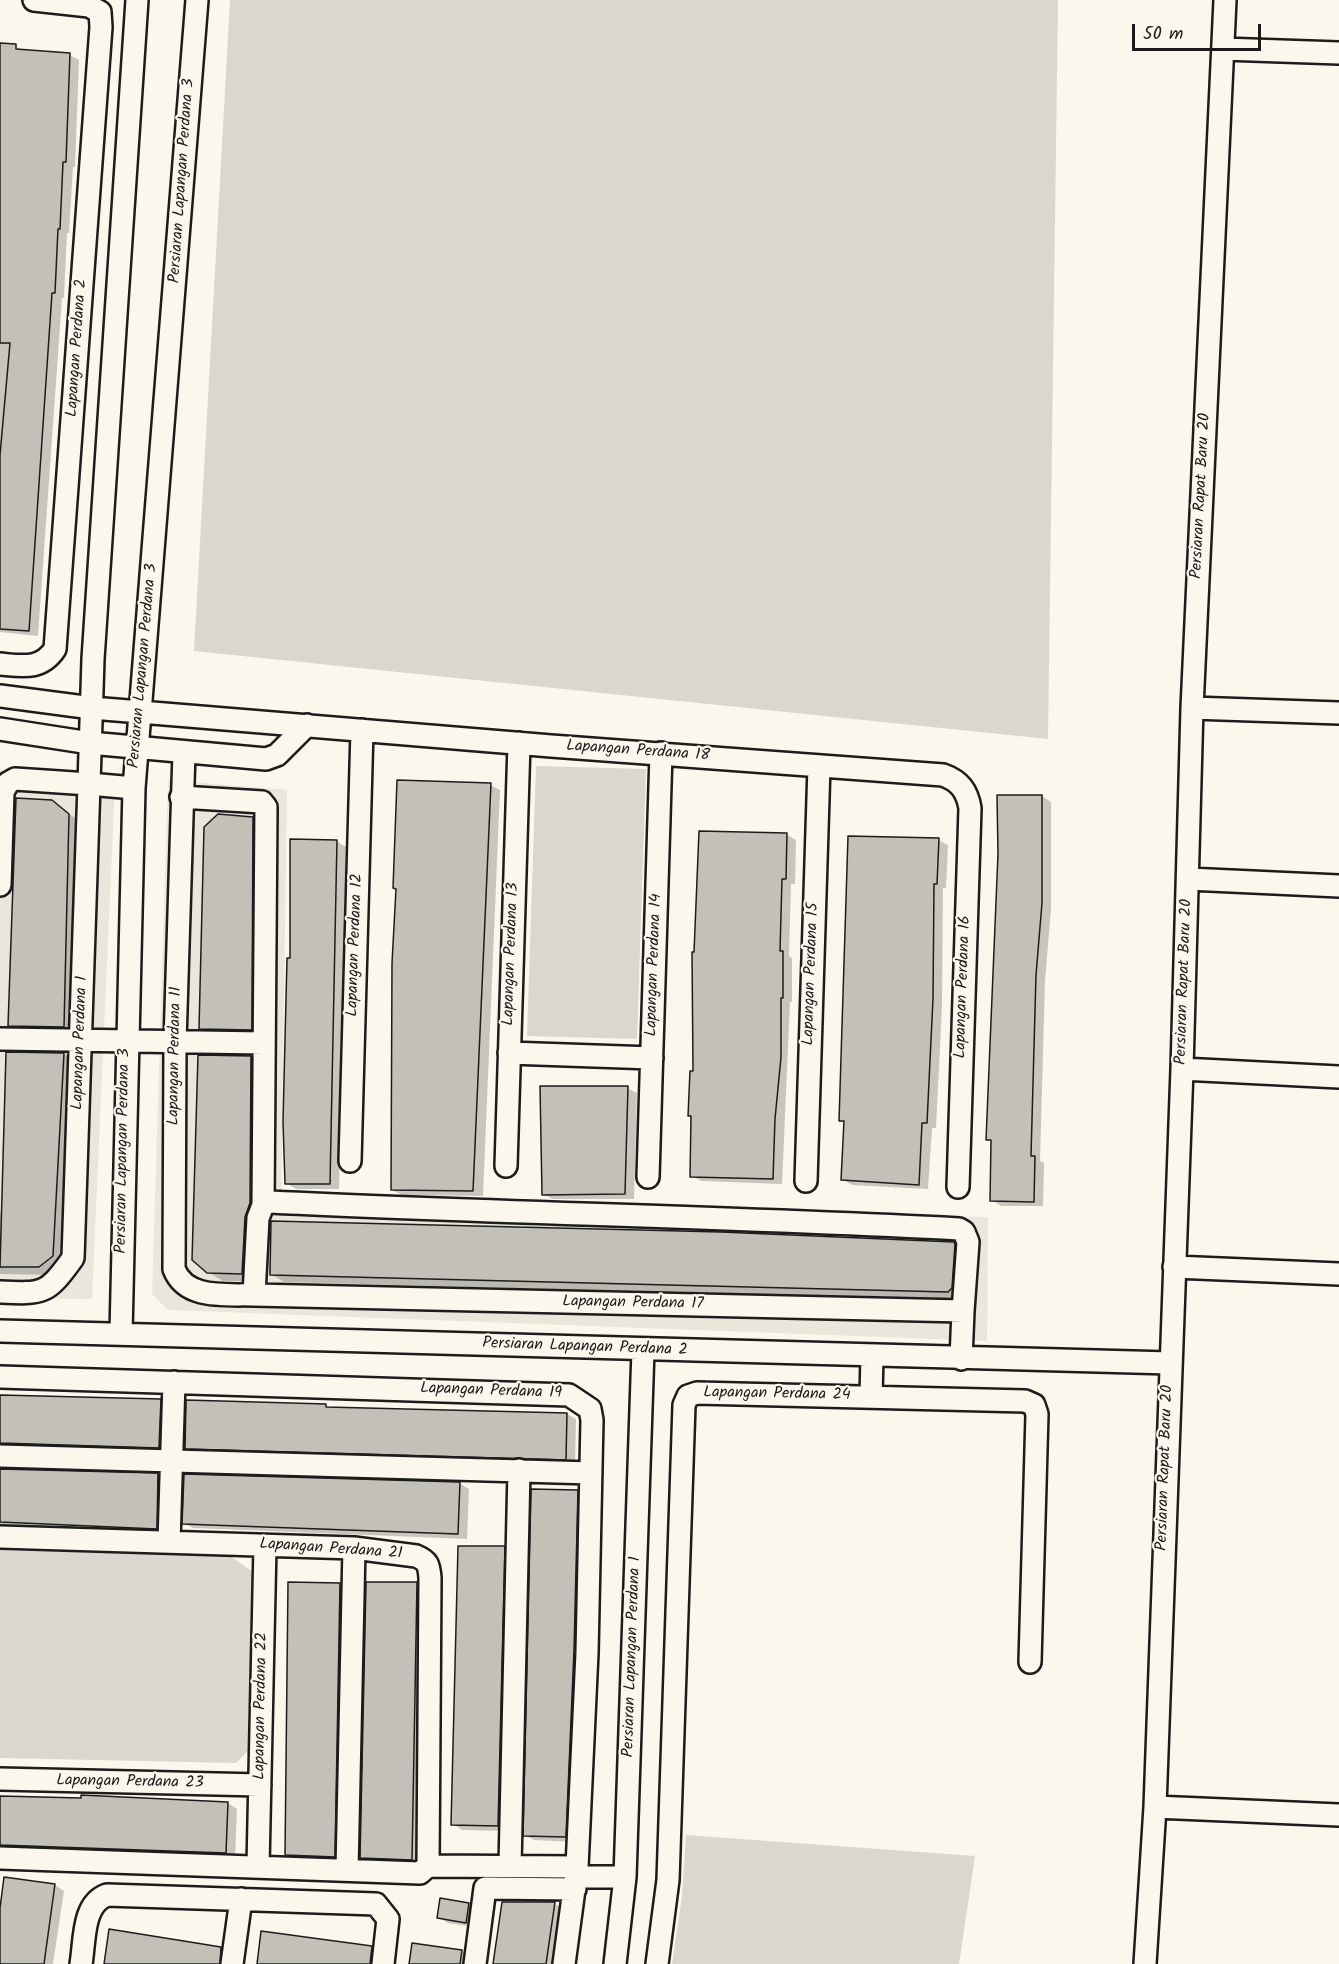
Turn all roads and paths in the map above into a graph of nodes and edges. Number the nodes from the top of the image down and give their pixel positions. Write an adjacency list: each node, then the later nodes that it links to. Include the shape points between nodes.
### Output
1 (34, 0): 7 (street, Lapangan Perdana 2, via 89,6 100,12 100,39 55,649 41,664)
2 (137, 0): 9 (street, Lapangan Perdana 1)
3 (197, 0): 11 (street, Persiaran Lapangan Perdana 3)
4 (1225, 0): 5 (street, Persiaran Rapat Baru 20)
5 (1223, 49): 6 (street); 10 (street, Persiaran Rapat Baru 20)
6 (1339, 53)
7 (0, 664)
8 (0, 696): 9 (street, Lapangan Perdana 18)
9 (92, 708): 11 (street, Lapangan Perdana 18); 16 (street, Lapangan Perdana 1)
10 (1192, 708): 12 (street); 26 (street, Persiaran Rapat Baru 20)
11 (141, 712): 13 (street, Lapangan Perdana 18); 18 (street, Persiaran Lapangan Perdana 3)
12 (1339, 713)
13 (308, 725): 15 (street, Lapangan Perdana 18); 19 (street, via 277,755 266,759)
14 (0, 729): 16 (street)
15 (362, 730): 17 (street, Lapangan Perdana 18); 38 (street, Lapangan Perdana 12)
16 (90, 743): 18 (street); 22 (street, Lapangan Perdana 1)
17 (519, 743): 20 (street, Lapangan Perdana 18); 34 (street, Lapangan Perdana 13)
18 (137, 748): 19 (street); 23 (street, Persiaran Lapangan Perdana 3)
19 (184, 752): 25 (street, Lapangan Perdana 11)
20 (661, 753): 21 (street, Lapangan Perdana 18); 35 (street, Lapangan Perdana 14)
21 (819, 766): 24 (street, Lapangan Perdana 18, via 943,776 954,779); 41 (street, Lapangan Perdana 15)
22 (89, 784): 23 (street); 27 (street, via 15,778 8,783 3,792); 30 (street, Lapangan Perdana 1)
23 (134, 788): 31 (street, Persiaran Lapangan Perdana 3)
24 (963, 788): 42 (street, Lapangan Perdana 16, via 970,808)
25 (181, 797): 32 (street, Lapangan Perdana 11); 33 (street, via 262,802 266,807)
26 (1188, 879): 28 (street); 36 (street, Persiaran Rapat Baru 20)
27 (0, 885)
28 (1339, 886)
29 (0, 1039): 30 (street)
30 (81, 1041): 31 (street); 46 (street, Lapangan Perdana 1, via 73,1258 56,1281 37,1294)
31 (127, 1042): 32 (street); 50 (street, Persiaran Lapangan Perdana 3)
32 (175, 1042): 33 (street); 47 (street, Lapangan Perdana 11, via 174,1269 179,1281 197,1292)
33 (264, 1043): 43 (street)
34 (509, 1053): 35 (street); 39 (street, Lapangan Perdana 13)
35 (652, 1058): 40 (street, Lapangan Perdana 14)
36 (1182, 1069): 37 (street); 44 (street, Persiaran Rapat Baru 20)
37 (1339, 1077)
38 (350, 1161)
39 (506, 1166)
40 (648, 1177)
41 (806, 1181)
42 (958, 1187)
43 (263, 1205): 47 (street, via 258,1218); 48 (street, via 270,1202 492,1213 736,1218 959,1229 968,1242)
44 (1174, 1267): 45 (street); 54 (street, Persiaran Rapat Baru 20)
45 (1339, 1274)
46 (0, 1292)
47 (254, 1295): 48 (street, Lapangan Perdana 17)
48 (963, 1311): 53 (street)
49 (0, 1331): 50 (street, Persiaran Lapangan Perdana 2)
50 (121, 1333): 51 (street, Persiaran Lapangan Perdana 2)
51 (643, 1350): 52 (street, Persiaran Lapangan Perdana 2); 76 (street, Persiaran Lapangan Perdana 1)
52 (872, 1356): 53 (street, Persiaran Lapangan Perdana 2); 57 (street)
53 (961, 1359): 54 (street, Persiaran Lapangan Perdana 2)
54 (1170, 1363): 69 (street, Persiaran Rapat Baru 20)
55 (0, 1377): 56 (street, Lapangan Perdana 19)
56 (174, 1382): 59 (street); 61 (street, Lapangan Perdana 19, via 569,1395 590,1409)
57 (871, 1397): 66 (street, Lapangan Perdana 24, via 1025,1401 1034,1405 1037,1414); 85 (street, Lapangan Perdana 24, via 697,1392 685,1400 668,1880)
58 (0, 1456): 59 (street)
59 (171, 1461): 60 (street); 63 (street)
60 (519, 1470): 61 (street); 74 (street)
61 (591, 1473): 77 (street, Lapangan Perdana 19)
62 (0, 1537): 63 (street, Lapangan Perdana 21)
63 (169, 1542): 64 (street, Lapangan Perdana 21)
64 (265, 1546): 65 (street, Lapangan Perdana 21); 68 (street, Lapangan Perdana 22)
65 (354, 1548): 73 (street, Lapangan Perdana 21, via 416,1556 429,1566); 75 (street)
66 (1029, 1662)
67 (0, 1779): 68 (street, Lapangan Perdana 23)
68 (260, 1785): 72 (street, Lapangan Perdana 22)
69 (1155, 1807): 70 (street); 86 (street, Persiaran Rapat Baru 20)
70 (1339, 1815)
71 (0, 1858): 72 (street)
72 (258, 1866): 75 (street)
73 (428, 1866): 74 (street); 75 (street, via 420,1873)
74 (510, 1866): 77 (street)
75 (347, 1870)
76 (626, 1877): 77 (street); 84 (street, Persiaran Lapangan Perdana 1)
77 (576, 1878): 82 (street, via 485,1888); 83 (street, Lapangan Perdana 19)
78 (241, 1899): 79 (street, via 107,1895 97,1899 89,1912); 80 (street); 81 (street, via 376,1904 384,1911 388,1929)
79 (81, 1964)
80 (232, 1964)
81 (383, 1964)
82 (475, 1964)
83 (564, 1964)
84 (615, 1964)
85 (657, 1964)
86 (1145, 1964)

